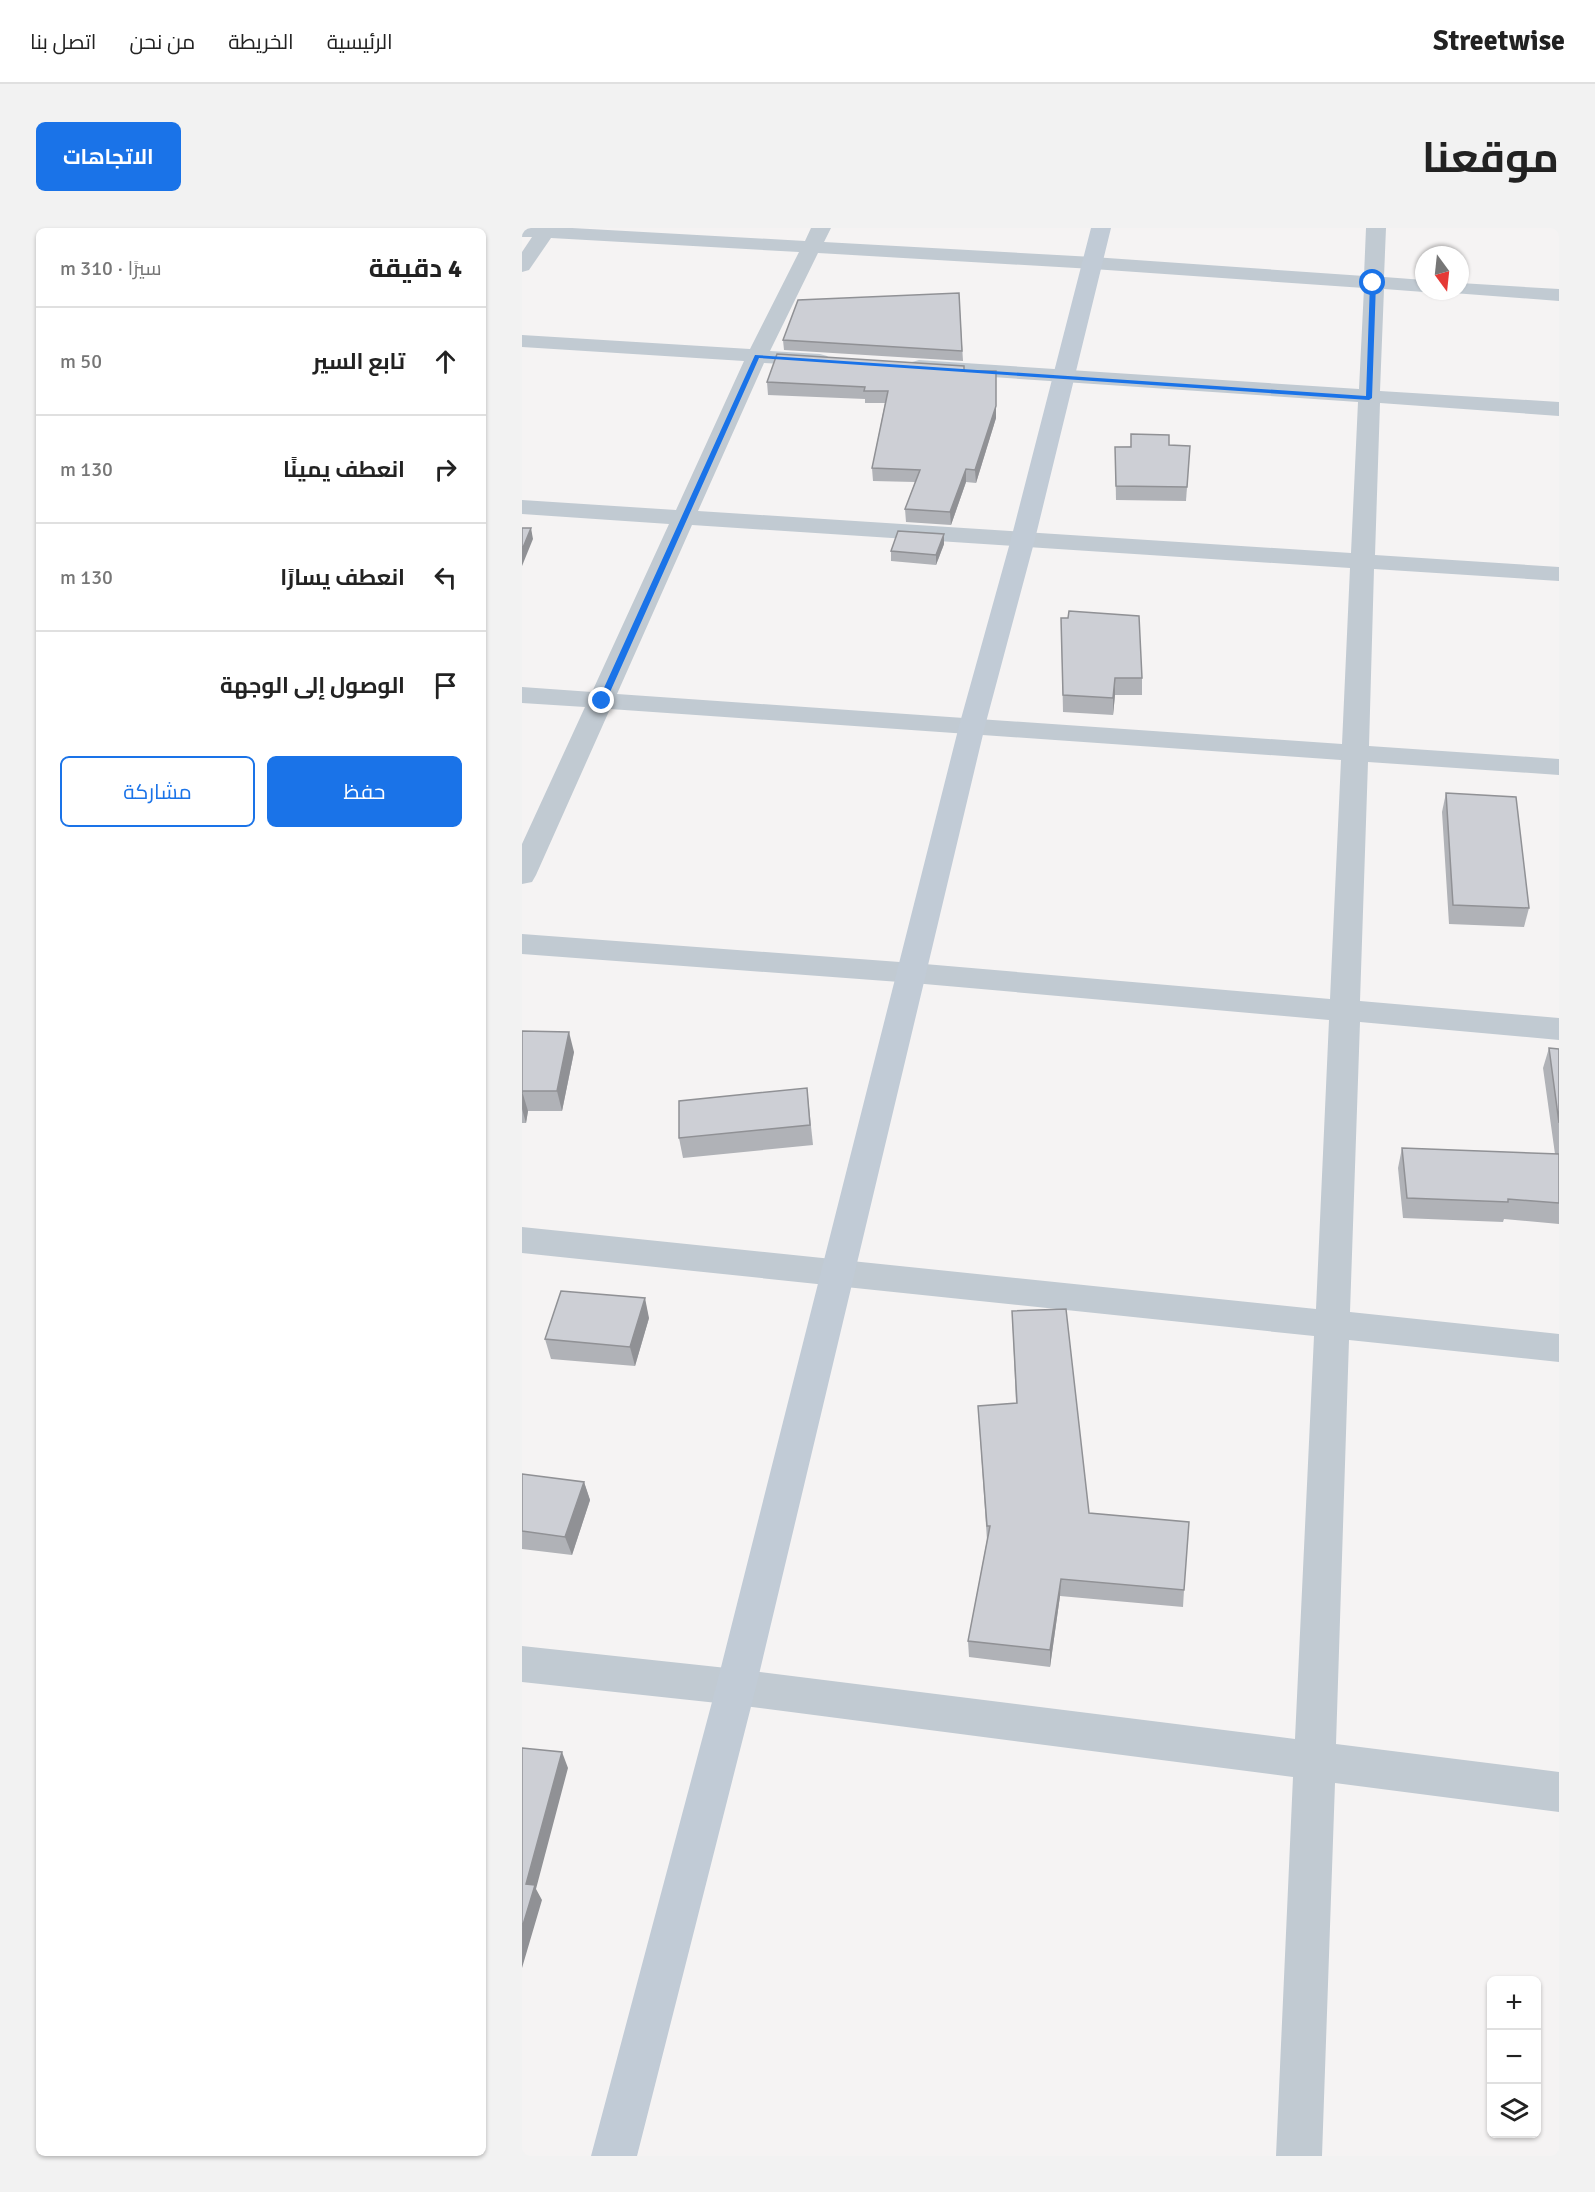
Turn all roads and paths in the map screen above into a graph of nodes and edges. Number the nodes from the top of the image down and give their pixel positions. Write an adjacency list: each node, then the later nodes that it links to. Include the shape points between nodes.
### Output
1 (821, 228): 6 (street)
2 (1101, 228): 7 (main road)
3 (1376, 228): 9 (street)
4 (547, 230): 5 (street); 6 (street); 8 (street)
5 (522, 231)
6 (812, 247): 7 (street); 14 (street)
7 (1093, 263): 9 (street); 17 (main road)
8 (522, 266)
9 (1373, 283): 10 (street); 18 (street)
10 (1415, 285)
11 (1469, 289): 12 (street)
12 (1559, 295)
13 (522, 341): 14 (street)
14 (757, 356): 15 (street); 21 (street)
15 (840, 361)
16 (899, 365): 17 (street)
17 (1065, 375): 18 (street); 22 (main road)
18 (1369, 398): 19 (street); 23 (street)
19 (1559, 409)
20 (522, 507): 21 (street)
21 (685, 518): 22 (street); 26 (street)
22 (1023, 539): 23 (street); 27 (main road)
23 (1363, 561): 24 (street); 28 (street)
24 (1559, 574)
25 (522, 695): 26 (street)
26 (602, 701): 27 (street); 30 (street)
27 (972, 726): 28 (street); 32 (main road)
28 (1355, 753): 29 (street); 33 (street)
29 (1559, 767)
30 (522, 875)
31 (522, 944): 32 (street)
32 (913, 973): 33 (street); 36 (main road)
33 (1345, 1010): 34 (street); 37 (street)
34 (1559, 1029)
35 (522, 1240): 36 (street)
36 (840, 1272): 37 (street); 40 (main road)
37 (1332, 1326): 38 (street); 41 (street)
38 (1559, 1348)
39 (522, 1664): 40 (street)
40 (736, 1687): 41 (street); 43 (main road)
41 (1315, 1760): 42 (street); 44 (street)
42 (1559, 1792)
43 (614, 2156)
44 (1299, 2156)

